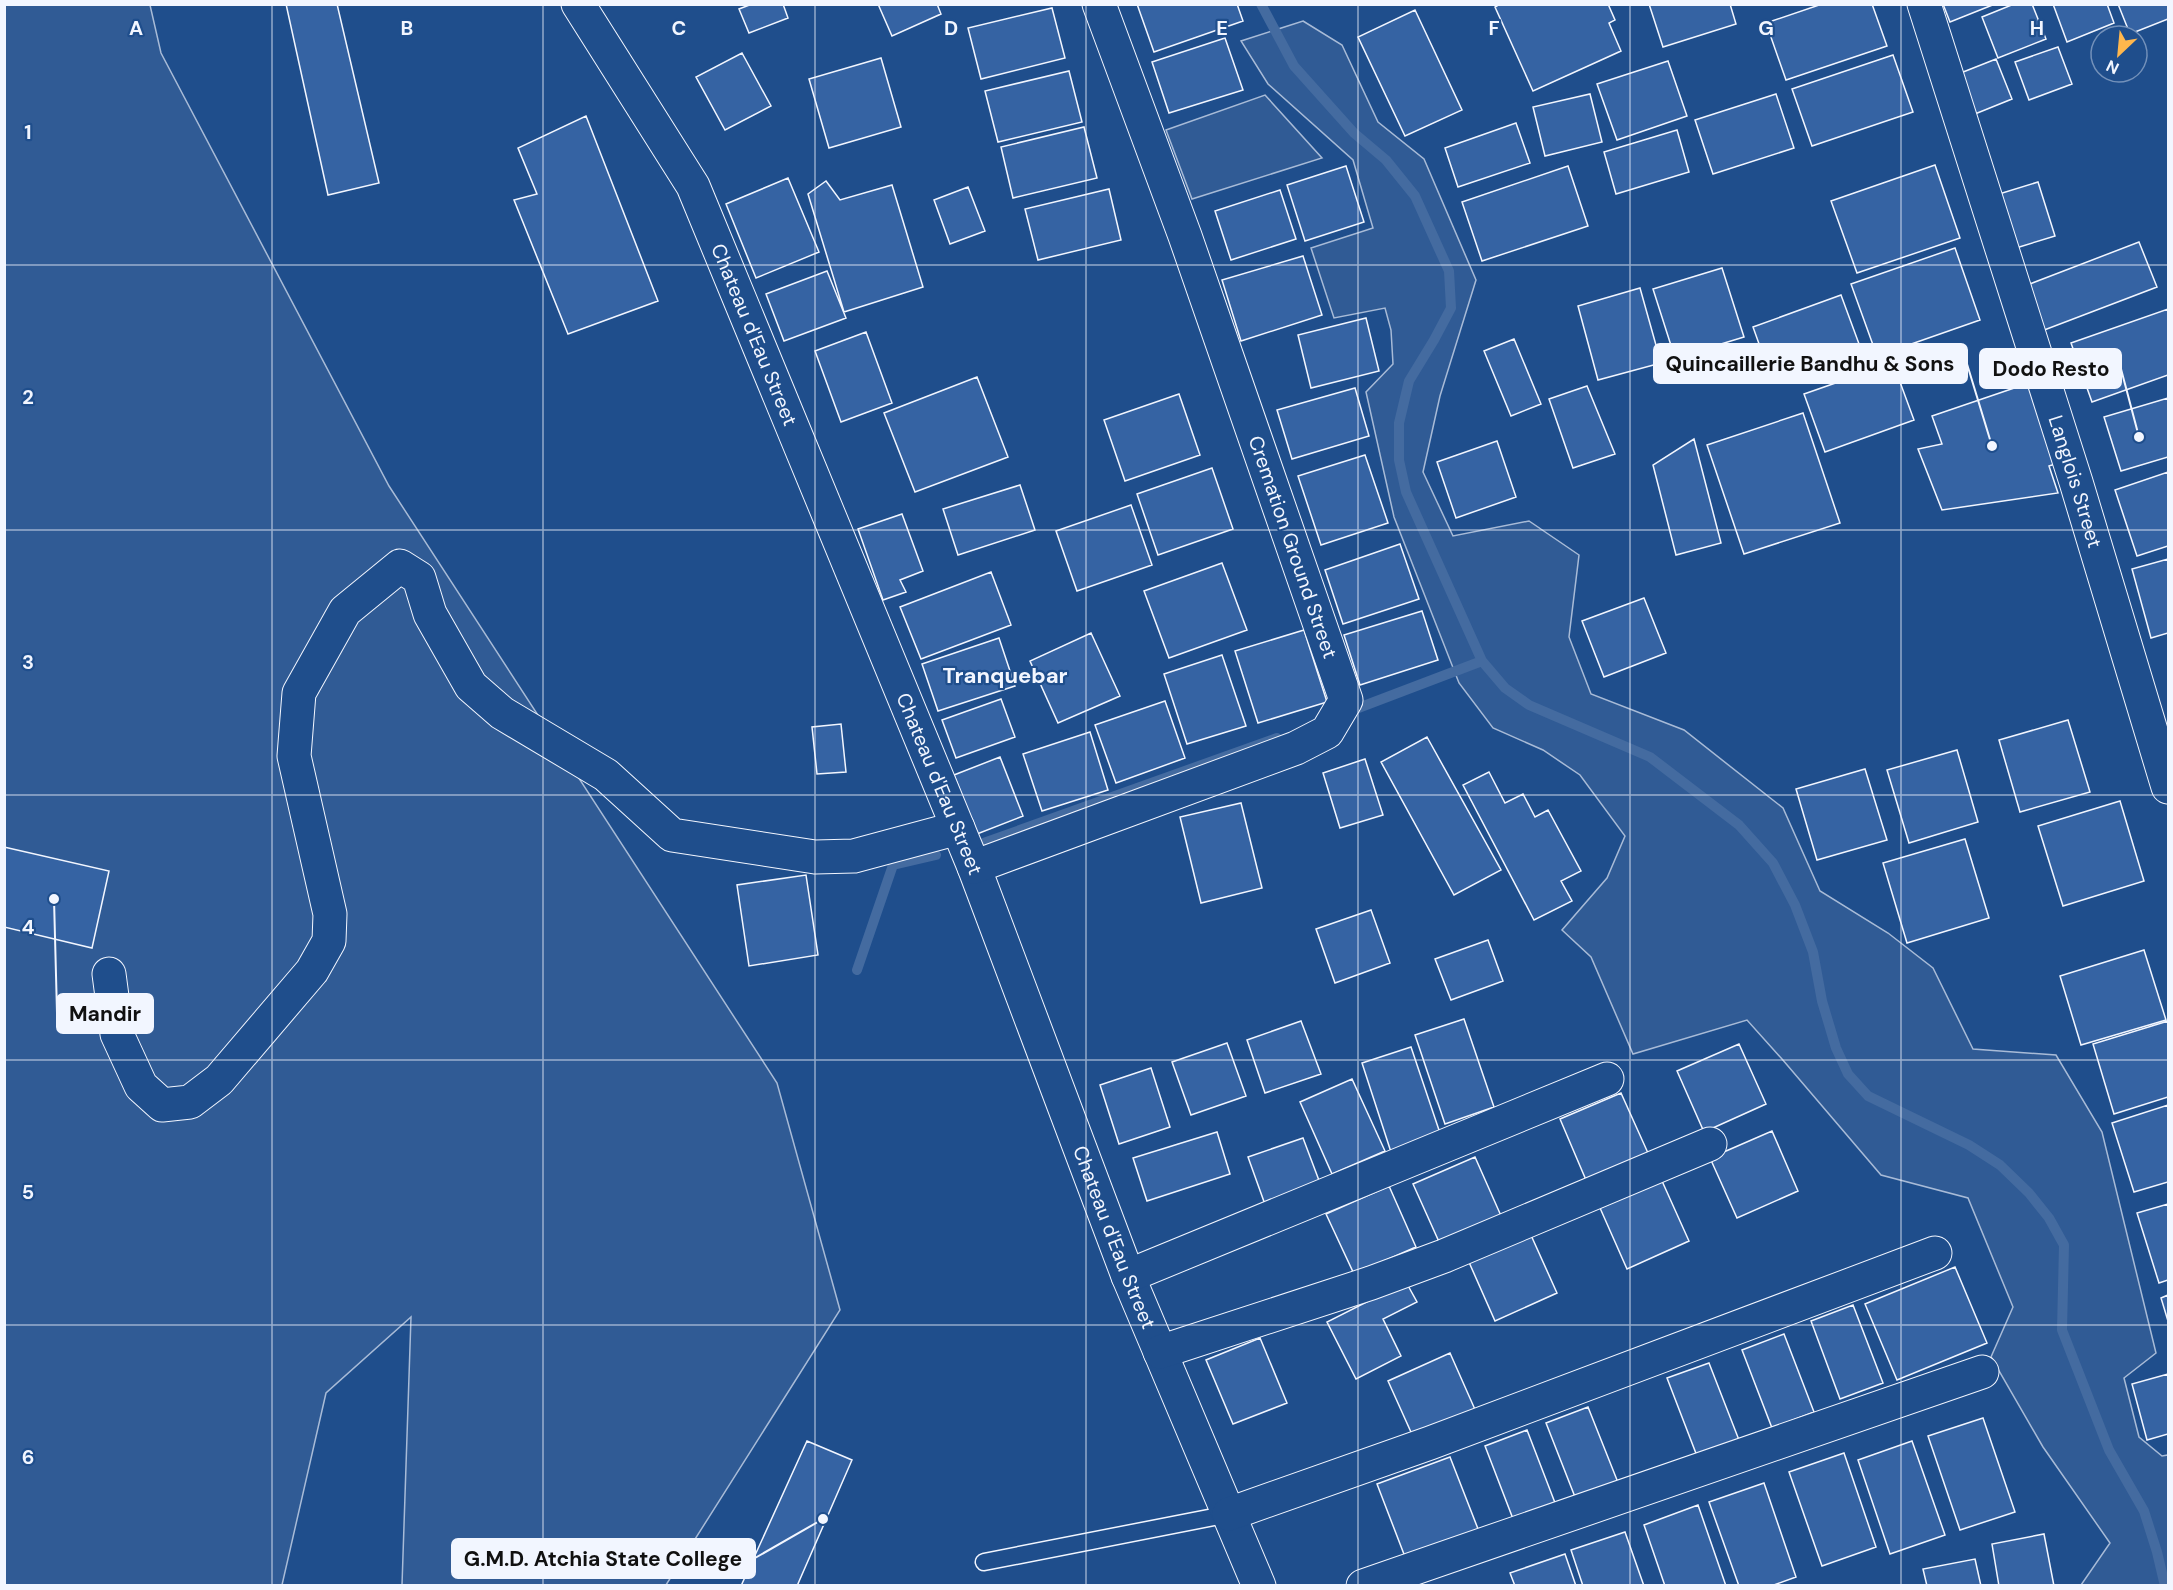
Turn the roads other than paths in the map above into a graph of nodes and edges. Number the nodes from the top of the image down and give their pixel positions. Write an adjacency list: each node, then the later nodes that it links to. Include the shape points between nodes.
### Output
1 (578, 4): 5 (street, Chateau d'Eau Street, via 693,186)
2 (1099, 4): 6 (street, Cremation Ground Street, via 1185,236 1346,700 1327,732 1296,748)
3 (1924, 4): 4 (street, Langlois Street)
4 (2169, 787)
5 (958, 828): 6 (street, Chateau d'Eau Street); 7 (street, via 854,856 825,857 672,835 606,775 502,713 471,686 430,614 419,578 400,566 345,611 299,693 294,756 330,914 328,941 312,971 219,1080 190,1102 162,1105 141,1086 117,1034)
6 (974, 867): 11 (street, Chateau d'Eau Street)
7 (109, 974)
8 (1607, 1079): 11 (street)
9 (1710, 1144): 12 (street, via 1444,1256)
10 (1935, 1252): 14 (street)
11 (1128, 1276): 12 (street, Chateau d'Eau Street)
12 (1160, 1352): 14 (street, Chateau d'Eau Street)
13 (1982, 1372): 17 (street)
14 (1229, 1515): 15 (lane); 16 (street, Chateau d'Eau Street)
15 (984, 1562)
16 (1259, 1586)
17 (1363, 1586)

